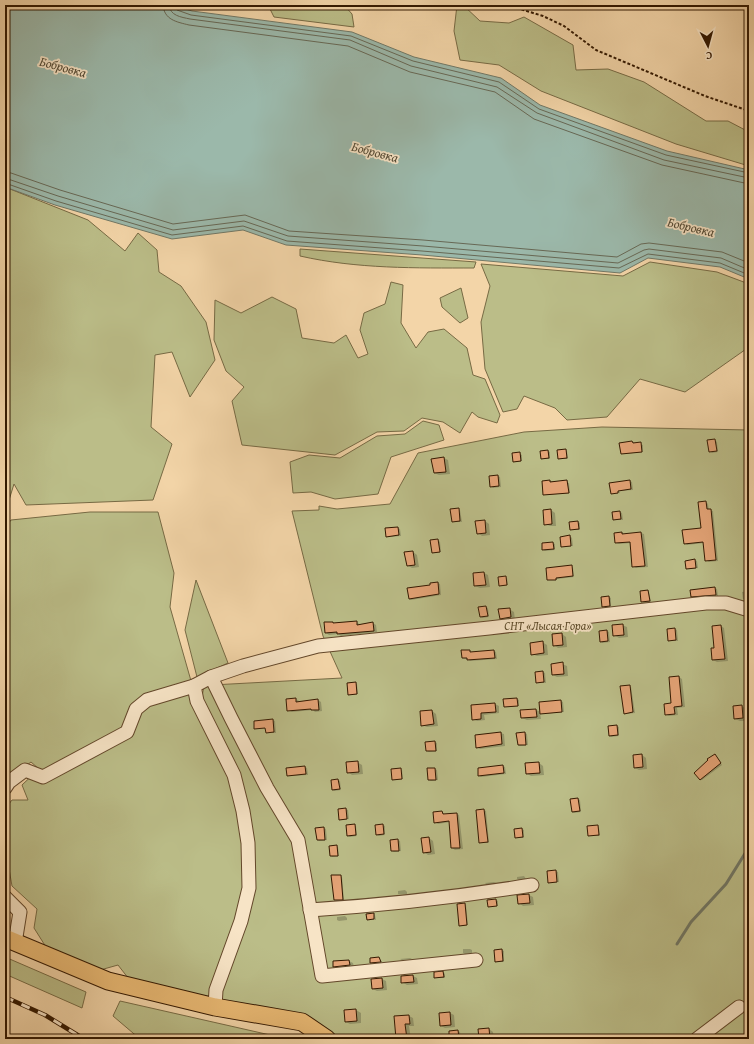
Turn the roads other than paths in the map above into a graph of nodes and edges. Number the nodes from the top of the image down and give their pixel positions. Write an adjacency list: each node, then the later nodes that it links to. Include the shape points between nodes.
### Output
1 (749, 610): 2 (street, via 726,603 706,603 318,646)
2 (211, 677): 3 (street); 7 (street, via 230,718 298,840)
3 (194, 686): 4 (street, via 147,700 136,709 127,732 43,777 25,770); 10 (street, via 197,701 234,775 248,843 249,888 241,921 216,990)
4 (5, 788)
5 (532, 886): 7 (street, via 390,904)
6 (5, 897): 8 (street, via 20,912)
7 (310, 910): 9 (street, via 322,976)
8 (10, 941): 10 (main road, via 108,981)
9 (476, 960)
10 (216, 1007): 12 (main road, via 302,1022)
11 (739, 1007): 13 (street)
12 (327, 1039)
13 (697, 1039)

